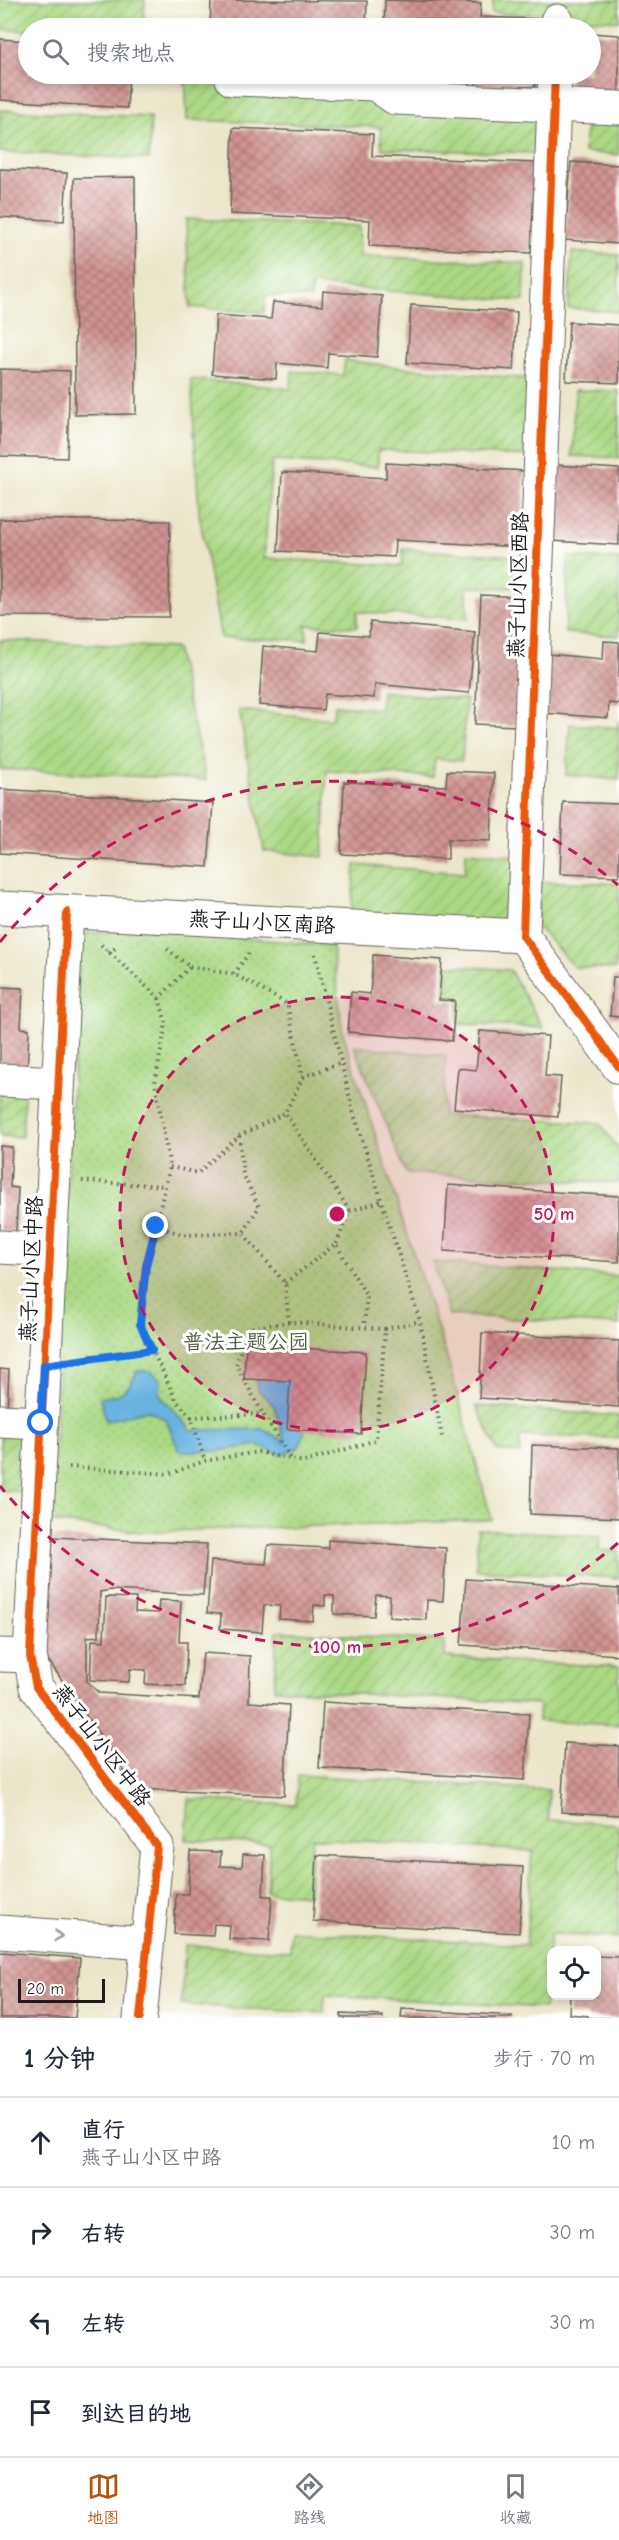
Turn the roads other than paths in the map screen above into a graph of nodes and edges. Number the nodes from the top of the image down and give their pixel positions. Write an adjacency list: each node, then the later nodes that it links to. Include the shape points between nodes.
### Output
1 (375, 84): 3 (street, via 395,98)
2 (555, 84): 3 (street, 燕子山小区西路)
3 (554, 106): 4 (street); 7 (street, 燕子山小区西路)
4 (619, 108)
5 (0, 908): 6 (street, 燕子山小区南路)
6 (67, 912): 7 (street, 燕子山小区南路); 10 (street, 燕子山小区中路)
7 (523, 936): 8 (street)
8 (619, 1067)
9 (0, 1080): 10 (street)
10 (58, 1083): 12 (street, 燕子山小区中路)
11 (0, 1247): 12 (street)
12 (50, 1250): 14 (street, 燕子山小区中路)
13 (0, 1421): 14 (street)
14 (41, 1423): 15 (street, 燕子山小区中路)
15 (15, 1655): 17 (street, 燕子山小区中路, via 157,1846)
16 (0, 1932): 17 (street, one-way to 17)
17 (146, 1943): 18 (street, 燕子山小区中路)
18 (140, 2018)

